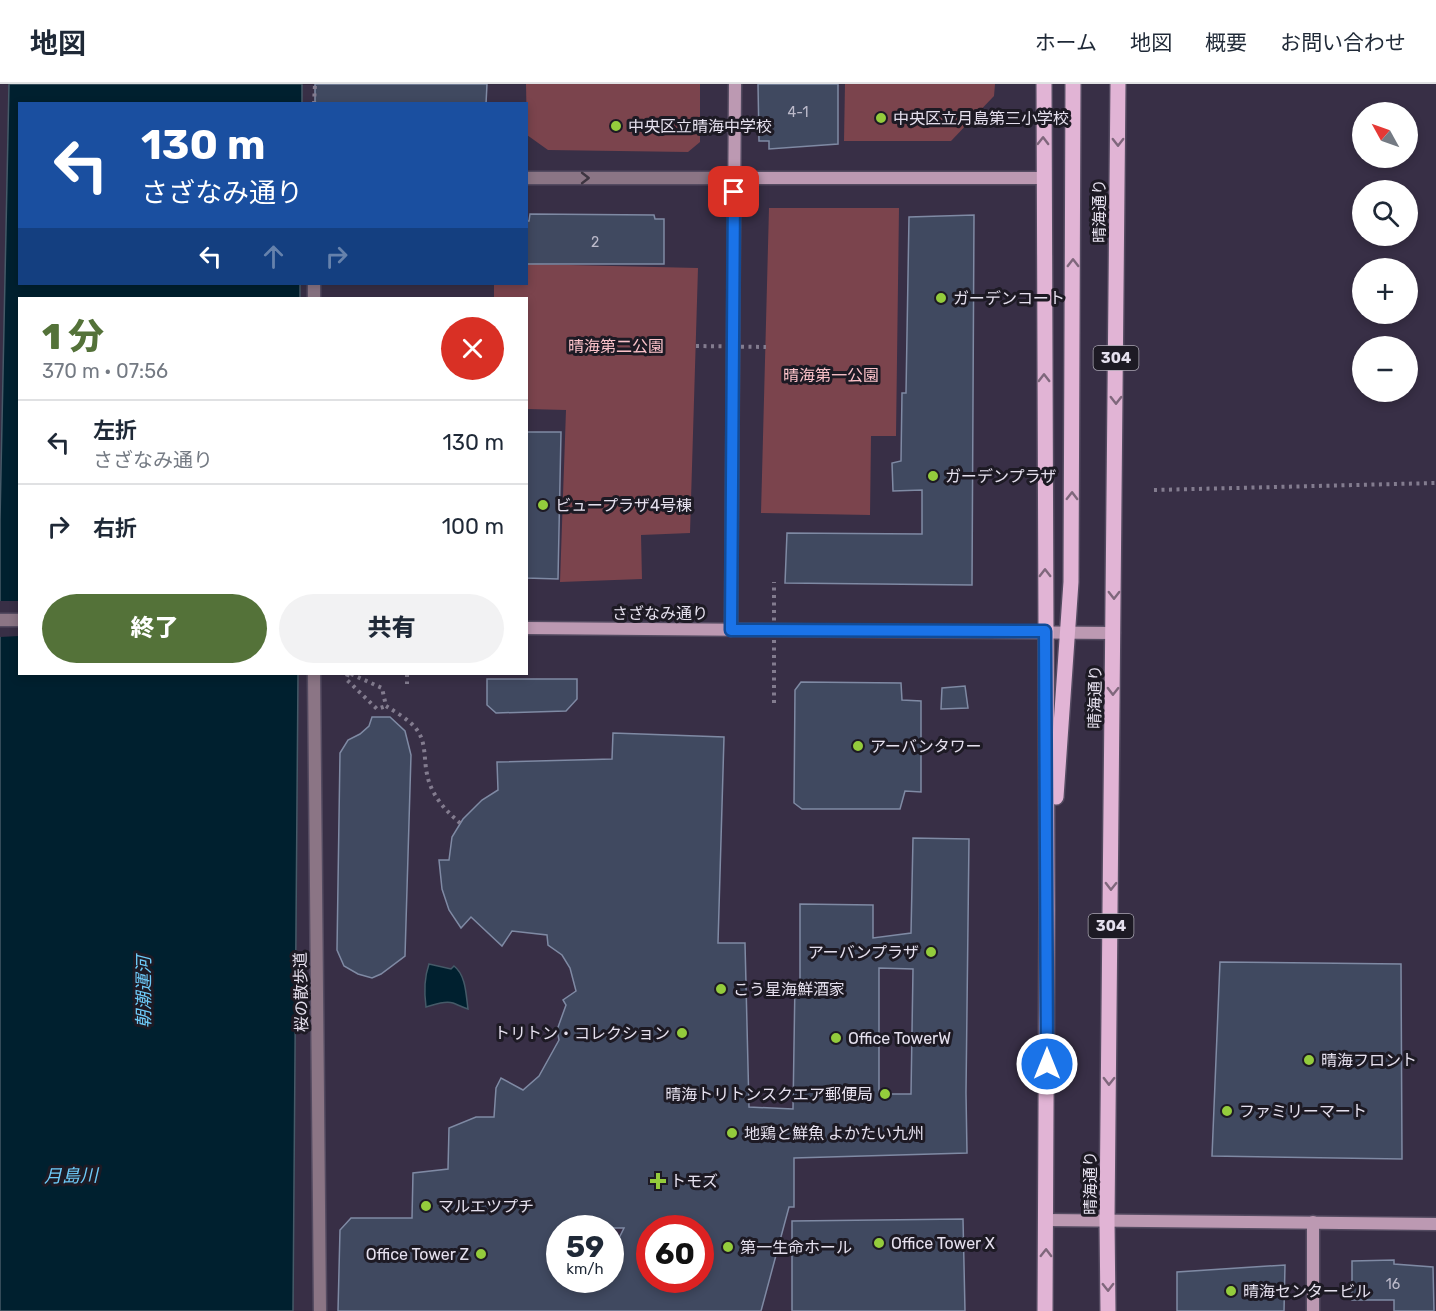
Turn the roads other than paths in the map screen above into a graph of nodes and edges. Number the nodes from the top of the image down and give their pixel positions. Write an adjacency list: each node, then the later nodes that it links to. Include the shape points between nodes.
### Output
1 (735, 84): 6 (street)
2 (1044, 84): 7 (main road, 晴海通り / 304, one-way to 2)
3 (1073, 84): 13 (main road, 晴海通り / 304, one-way to 3, via 1073,448)
4 (1118, 84): 14 (main road, 晴海通り / 304, one-way to 14)
5 (528, 178): 6 (street, one-way to 6)
6 (734, 178): 7 (street); 11 (street)
7 (1042, 178): 12 (main road, 晴海通り / 304, one-way to 7)
8 (0, 620): 9 (street)
9 (18, 620)
10 (528, 628): 11 (street, さざなみ通り)
11 (731, 630): 12 (street, さざなみ通り)
12 (1045, 631): 13 (street, さざなみ通り); 16 (main road, 晴海通り / 304)
13 (1068, 631): 14 (street, さざなみ通り); 16 (main road, 晴海通り / 304)
14 (1114, 633): 18 (main road, 晴海通り / 304, one-way to 18)
15 (314, 675): 21 (street, 桜の散歩道)
16 (1047, 910): 17 (main road, 晴海通り / 304)
17 (1046, 1220): 18 (street); 22 (main road, 晴海通り / 304, one-way to 17)
18 (1107, 1220): 19 (street); 23 (main road, 晴海通り / 304, one-way to 23)
19 (1313, 1222): 20 (street); 24 (street)
20 (1436, 1224)
21 (320, 1311)
22 (1045, 1311)
23 (1108, 1311)
24 (1313, 1311)

